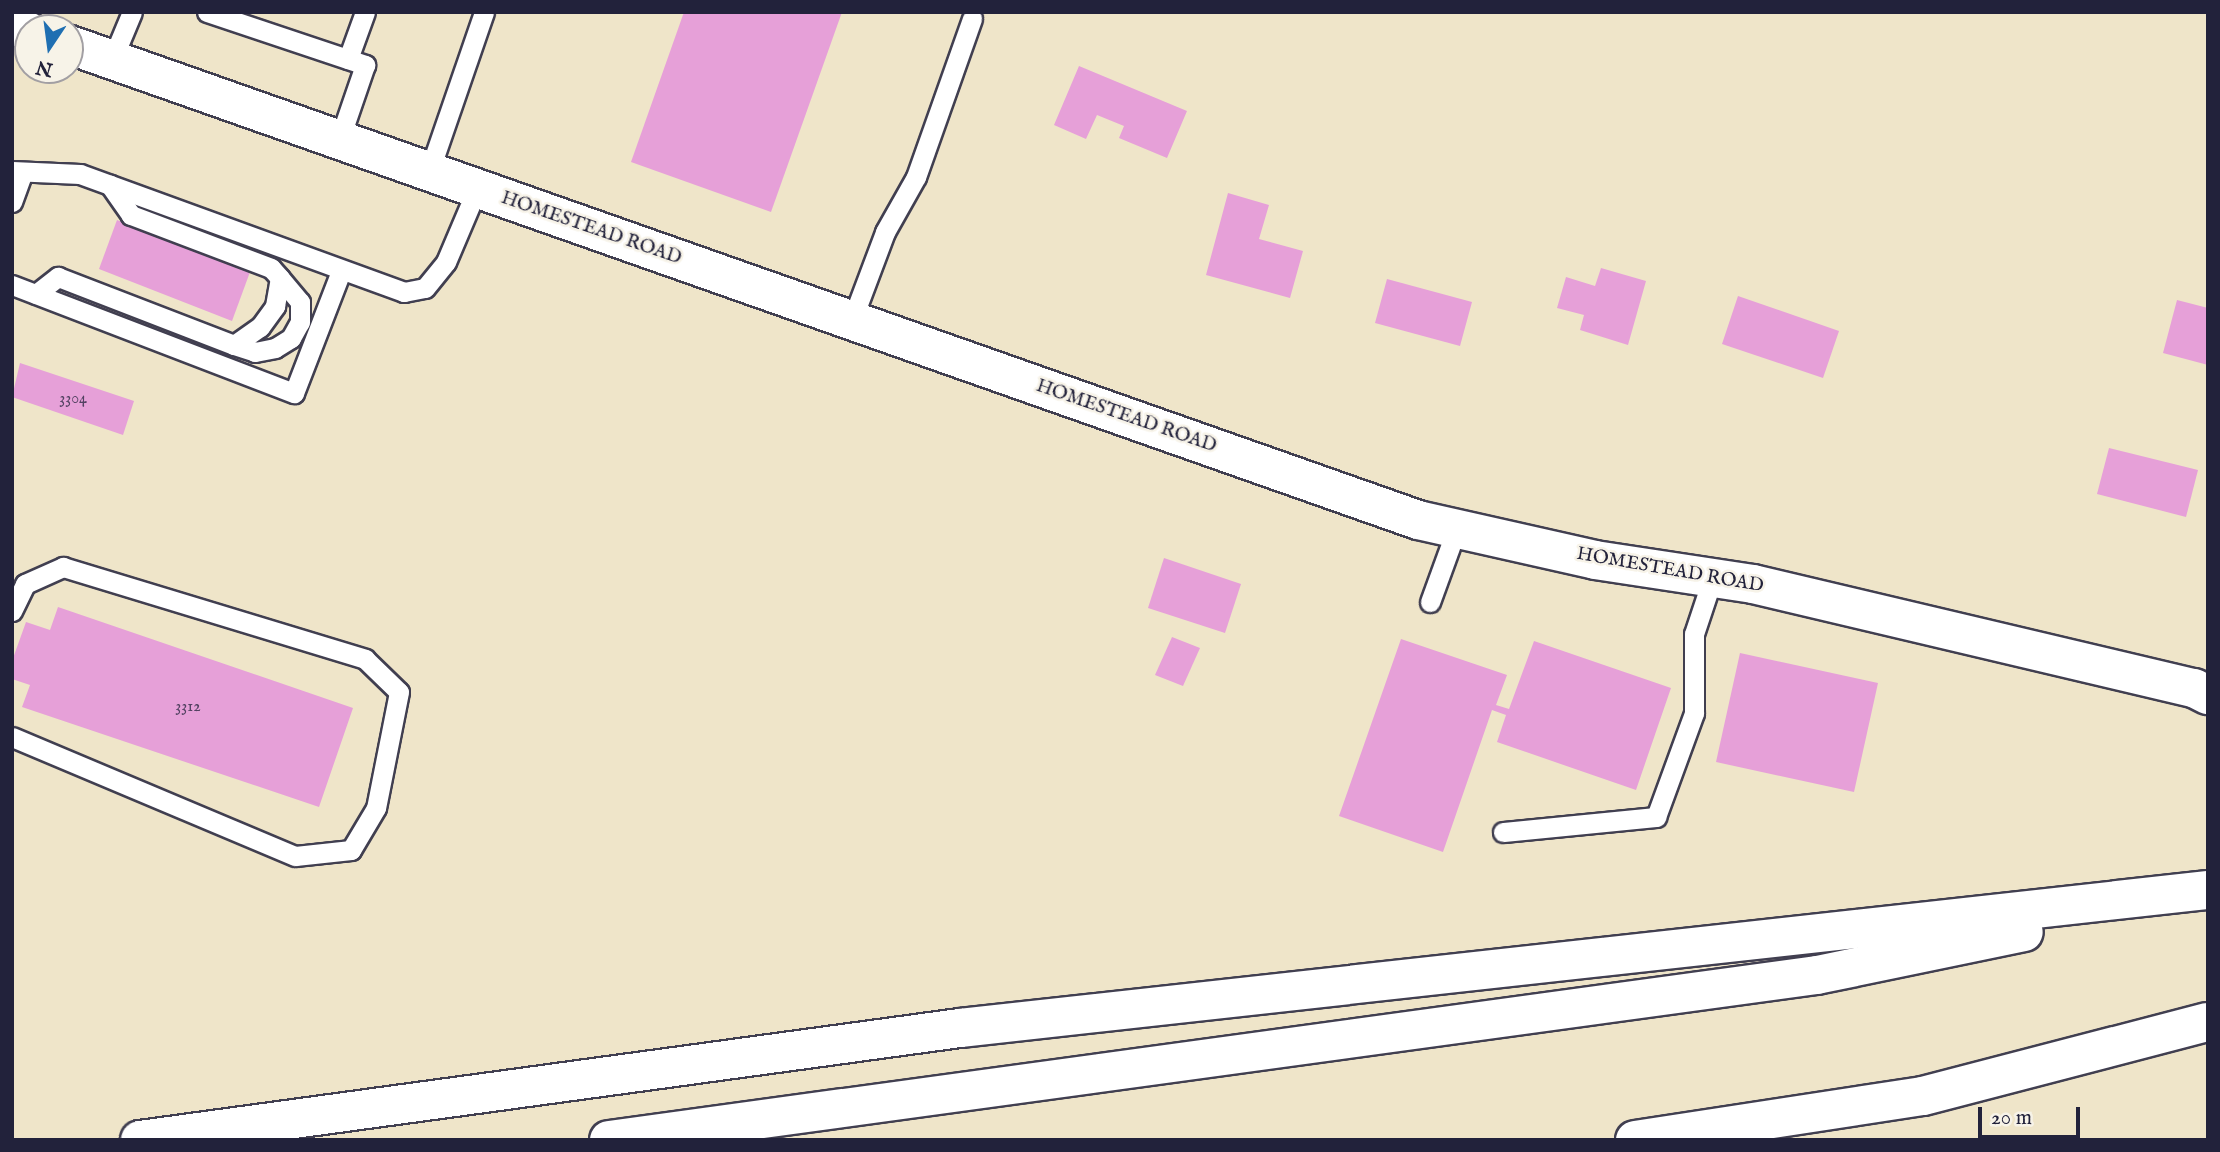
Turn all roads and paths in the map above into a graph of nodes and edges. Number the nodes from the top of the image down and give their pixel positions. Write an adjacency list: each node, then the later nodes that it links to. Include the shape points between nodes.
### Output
1 (132, 12): 7 (lane)
2 (207, 12): 8 (lane)
3 (365, 12): 8 (lane)
4 (484, 12): 11 (lane)
5 (972, 19): 19 (lane, via 916,177 885,232)
6 (84, 51): 7 (main road, HOMESTEAD ROAD)
7 (112, 60): 9 (main road, HOMESTEAD ROAD)
8 (348, 60): 9 (lane, via 365,65)
9 (339, 141): 11 (main road, HOMESTEAD ROAD)
10 (17, 172): 12 (lane, via 80,174); 14 (lane)
11 (429, 172): 13 (main road, HOMESTEAD ROAD)
12 (110, 185): 15 (lane); 16 (lane, via 131,215 271,268)
13 (477, 189): 15 (lane, via 446,262 425,288 404,292); 19 (main road, HOMESTEAD ROAD)
14 (12, 202)
15 (341, 271): 18 (lane, via 293,393)
16 (280, 278): 20 (lane, via 275,306 260,327); 20 (lane, via 300,302 300,322 291,338 256,352)
17 (12, 285): 18 (lane)
18 (36, 294): 20 (lane, via 58,277)
19 (852, 320): 21 (main road, HOMESTEAD ROAD, via 1419,520)
20 (234, 345)
21 (1457, 528): 23 (main road, HOMESTEAD ROAD, via 1595,560); 24 (lane)
22 (19, 577): 25 (lane); 27 (lane, via 63,567 160,593 365,659 399,692 376,808 351,850 296,856)
23 (1713, 578): 26 (main road, HOMESTEAD ROAD, via 2114,668); 28 (lane, via 1693,634 1694,713 1656,817)
24 (1430, 602)
25 (12, 611)
26 (2208, 695)
27 (12, 737)
28 (1503, 832)
29 (2208, 892): 31 (main road, via 960,1028); 32 (main road, via 1817,975)
30 (2208, 1022): 33 (main road, via 1923,1096)
31 (140, 1140)
32 (609, 1140)
33 (1635, 1140)

